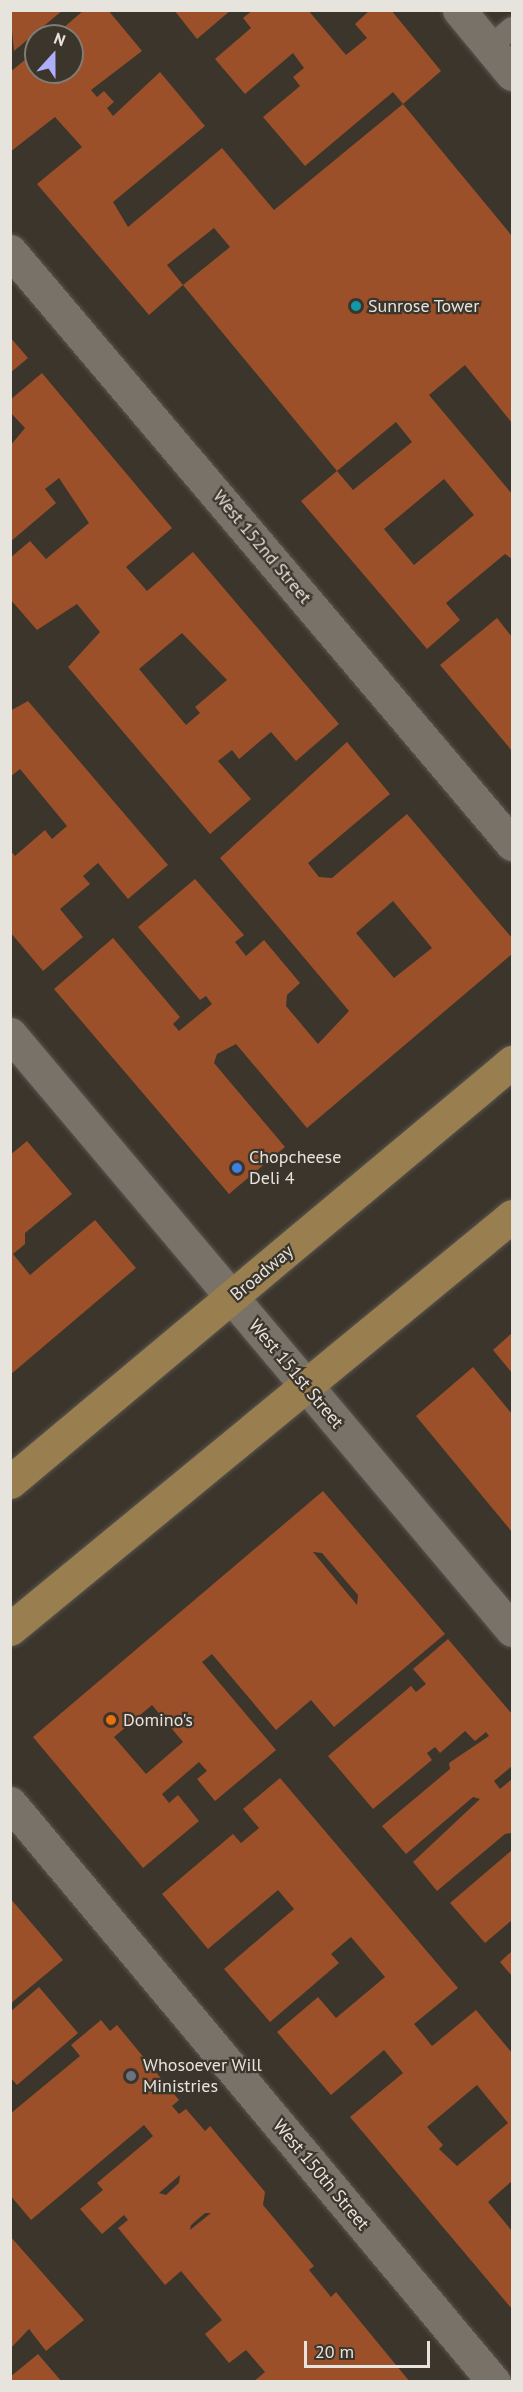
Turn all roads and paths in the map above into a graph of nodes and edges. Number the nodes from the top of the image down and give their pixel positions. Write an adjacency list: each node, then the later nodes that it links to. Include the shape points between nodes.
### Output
1 (459, 10): 2 (street)
2 (501, 37): 3 (street)
3 (513, 74)
4 (10, 251): 5 (street, West 152nd Street)
5 (513, 844)
6 (10, 1034): 9 (street, West 151st Street)
7 (513, 1062): 9 (main road, Broadway)
8 (513, 1216): 10 (main road)
9 (232, 1298): 10 (street, West 151st Street); 11 (main road, Broadway)
10 (305, 1384): 12 (main road); 13 (street, West 151st Street)
11 (10, 1482)
12 (10, 1629)
13 (513, 1630)
14 (10, 1803): 15 (street, West 150th Street)
15 (494, 2382)

